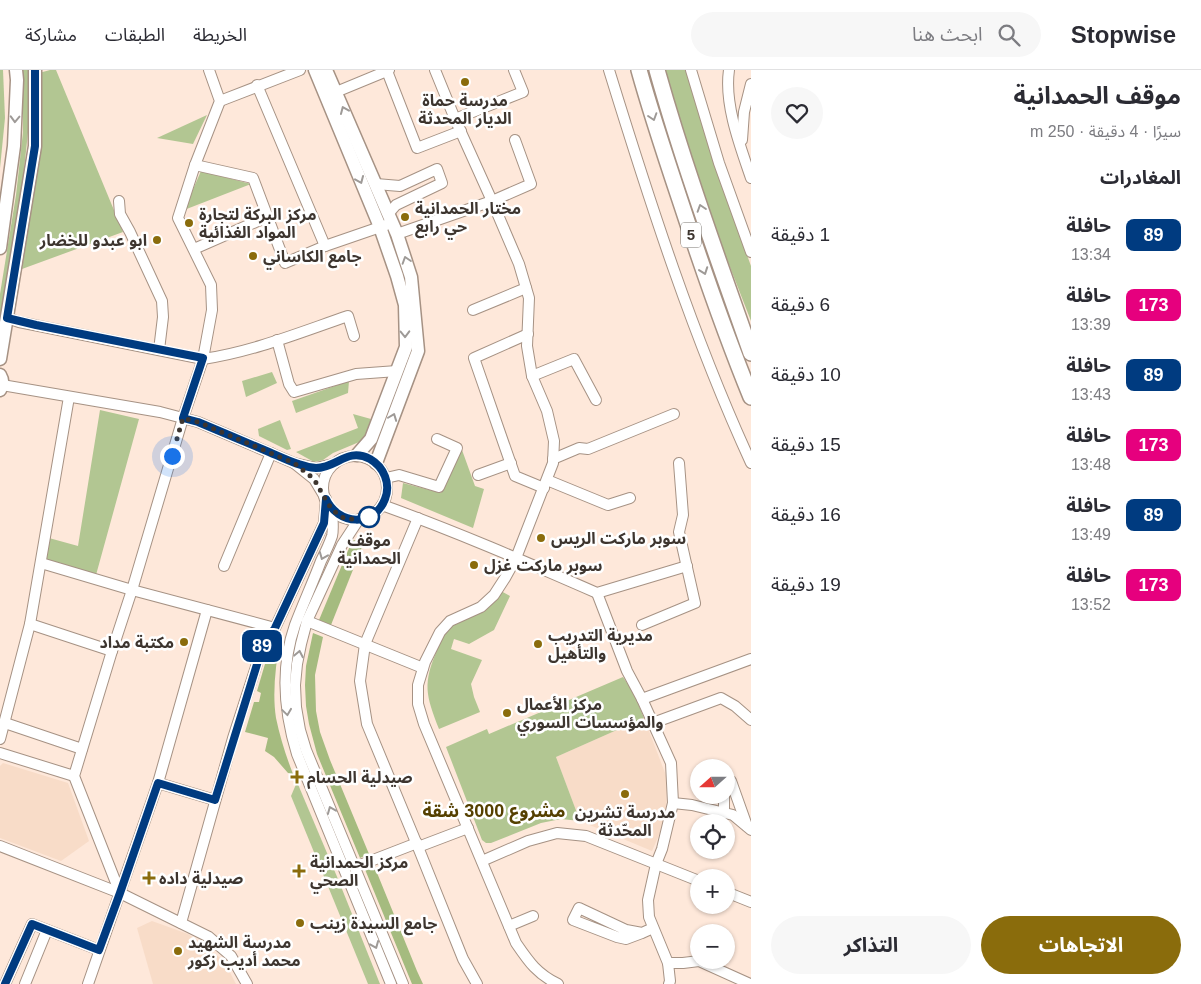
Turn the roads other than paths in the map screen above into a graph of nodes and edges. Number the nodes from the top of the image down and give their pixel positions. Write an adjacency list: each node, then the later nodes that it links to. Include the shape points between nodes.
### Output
1 (16, 70): 32 (main road, one-way to 32, via 14,146)
2 (35, 70): 37 (main road, via 35,146)
3 (210, 70): 18 (street)
4 (300, 70): 16 (street)
5 (315, 70): 30 (main road, one-way to 30)
6 (326, 70): 17 (main road)
7 (435, 70): 19 (street)
8 (514, 70): 19 (street, via 523,92)
9 (609, 70): 60 (street, via 639,168 698,337)
10 (639, 70): 49 (highway, 5, one-way to 49, via 697,253)
11 (657, 70): 42 (highway, 5, one-way to 11)
12 (691, 70): 34 (street, via 718,163)
13 (729, 70): 22 (street, via 729,102)
14 (388, 71): 17 (street); 20 (street, via 417,148)
15 (751, 84): 22 (street, via 744,112)
16 (257, 85): 18 (street); 31 (street)
17 (336, 92): 25 (main road, one-way to 17)
18 (220, 101): 23 (street)
19 (455, 119): 20 (street)
20 (461, 131): 26 (street)
21 (515, 140): 26 (street, via 532,184)
22 (743, 156): 24 (street)
23 (195, 165): 28 (street, via 253,178); 33 (street, via 178,218)
24 (751, 178)
25 (376, 184): 29 (main road); 29 (street, via 400,186 437,169 442,183 396,205)
26 (492, 200): 29 (street); 35 (street)
27 (119, 201): 41 (street, via 120,214 162,301)
28 (266, 217): 31 (street, via 284,263); 33 (street)
29 (392, 223): 30 (street); 58 (main road, one-way to 29, via 418,351 411,277)
30 (380, 227): 31 (street); 45 (main road, one-way to 45, via 405,305 406,347)
31 (325, 246)
32 (0, 248)
33 (194, 250): 43 (street, via 211,285 212,310)
34 (751, 252)
35 (526, 288): 36 (street); 38 (street, via 529,298)
36 (474, 310)
37 (7, 318): 41 (street); 44 (main road)
38 (528, 334): 46 (street); 59 (street, via 474,358)
39 (354, 336): 40 (street, via 348,316)
40 (277, 340): 43 (street); 45 (street, via 294,392 356,374)
41 (159, 350): 43 (street)
42 (751, 353)
43 (203, 358): 52 (street)
44 (0, 359)
45 (397, 371): 55 (main road, via 372,439)
46 (532, 376): 50 (street, via 574,359); 56 (street, via 547,411 554,441)
47 (1, 383): 48 (street)
48 (69, 397): 52 (street); 73 (street)
49 (751, 397)
50 (596, 400)
51 (674, 414): 56 (street, via 588,449 580,448)
52 (183, 418): 54 (street); 76 (street)
53 (437, 439): 64 (street, via 457,448 439,487 399,476)
54 (271, 453): 57 (street); 74 (street)
55 (357, 456): 58 (street); 61 (street, via 349,456)
56 (553, 459): 65 (street)
57 (294, 463): 61 (street, via 316,468); 67 (street, via 314,479)
58 (376, 463): 64 (street)
59 (511, 463): 63 (street); 65 (street, via 515,476)
60 (751, 463)
61 (333, 464): 67 (street, via 324,480)
62 (679, 464): 75 (street, via 683,515 679,532)
63 (478, 476)
64 (386, 478): 68 (street, via 386,498)
65 (545, 484): 66 (street, via 608,505); 72 (street)
66 (630, 498)
67 (326, 499): 69 (street); 82 (street, via 324,523)
68 (382, 505): 70 (street); 71 (street, via 370,516)
69 (332, 509): 71 (street, via 344,518); 95 (street, one-way to 95, via 332,535 295,624 286,662 286,706 290,732 297,754)
70 (418, 518): 72 (street); 83 (street)
71 (358, 520): 79 (street, via 342,545)
72 (516, 558): 77 (street); 86 (street, via 494,594 481,608 450,621 440,632)
73 (41, 563): 76 (street); 80 (street)
74 (224, 566)
75 (686, 566): 77 (street); 81 (street, via 695,603)
76 (132, 590): 78 (street); 84 (street)
77 (597, 593): 87 (street, via 627,671)
78 (207, 610): 82 (street); 96 (street)
79 (307, 621): 83 (street); 95 (street, one-way to 79, via 300,730 295,685)
80 (30, 624): 84 (street); 89 (street)
81 (642, 624)
82 (275, 628): 98 (street, via 263,645)
83 (365, 644): 86 (street); 105 (street, via 360,680 367,724)
84 (112, 650): 92 (street)
85 (751, 659): 87 (street)
86 (423, 668): 102 (street, via 418,685 418,704)
87 (642, 698): 90 (street)
88 (751, 720): 90 (street, via 721,698)
89 (5, 723): 91 (street); 92 (street)
90 (653, 723): 99 (street, via 671,764)
91 (0, 740)
92 (82, 749): 94 (street)
93 (0, 753): 94 (street)
94 (74, 776): 111 (street)
95 (314, 782): 104 (street)
96 (158, 783): 98 (street); 111 (street)
97 (735, 791): 103 (street)
98 (215, 800): 115 (street)
99 (673, 803): 101 (street); 108 (street)
100 (724, 804): 101 (street)
101 (724, 813): 103 (street, via 733,815)
102 (468, 828): 105 (street); 107 (street)
103 (749, 828)
104 (339, 844): 109 (street); 129 (street, one-way to 129)
105 (418, 845): 109 (street); 131 (street, via 463,960)
106 (0, 846): 111 (street)
107 (482, 861): 108 (street, via 528,841 557,833 586,836); 116 (street)
108 (656, 864): 110 (street); 117 (street, via 648,900)
109 (355, 867): 130 (street)
110 (690, 877)
111 (120, 893): 115 (street); 120 (street)
112 (735, 896): 113 (street)
113 (751, 902)
114 (533, 916): 116 (street)
115 (181, 923): 128 (street, via 208,937 231,956)
116 (508, 926): 124 (street)
117 (653, 928): 119 (street); 122 (street)
118 (47, 930): 120 (street); 121 (street, via 32,924); 123 (street)
119 (642, 933): 119 (street, via 626,939 574,920 579,908 626,930)
120 (99, 950): 127 (street)
121 (14, 963): 123 (street); 125 (street)
122 (668, 963): 133 (street); 134 (street, via 699,961)
123 (31, 970): 126 (street)
124 (543, 981): 132 (street)
125 (5, 984)
126 (25, 984)
127 (88, 984)
128 (246, 984)
129 (391, 984)
130 (403, 984)
131 (476, 984)
132 (558, 984)
133 (669, 984)
134 (750, 984)

